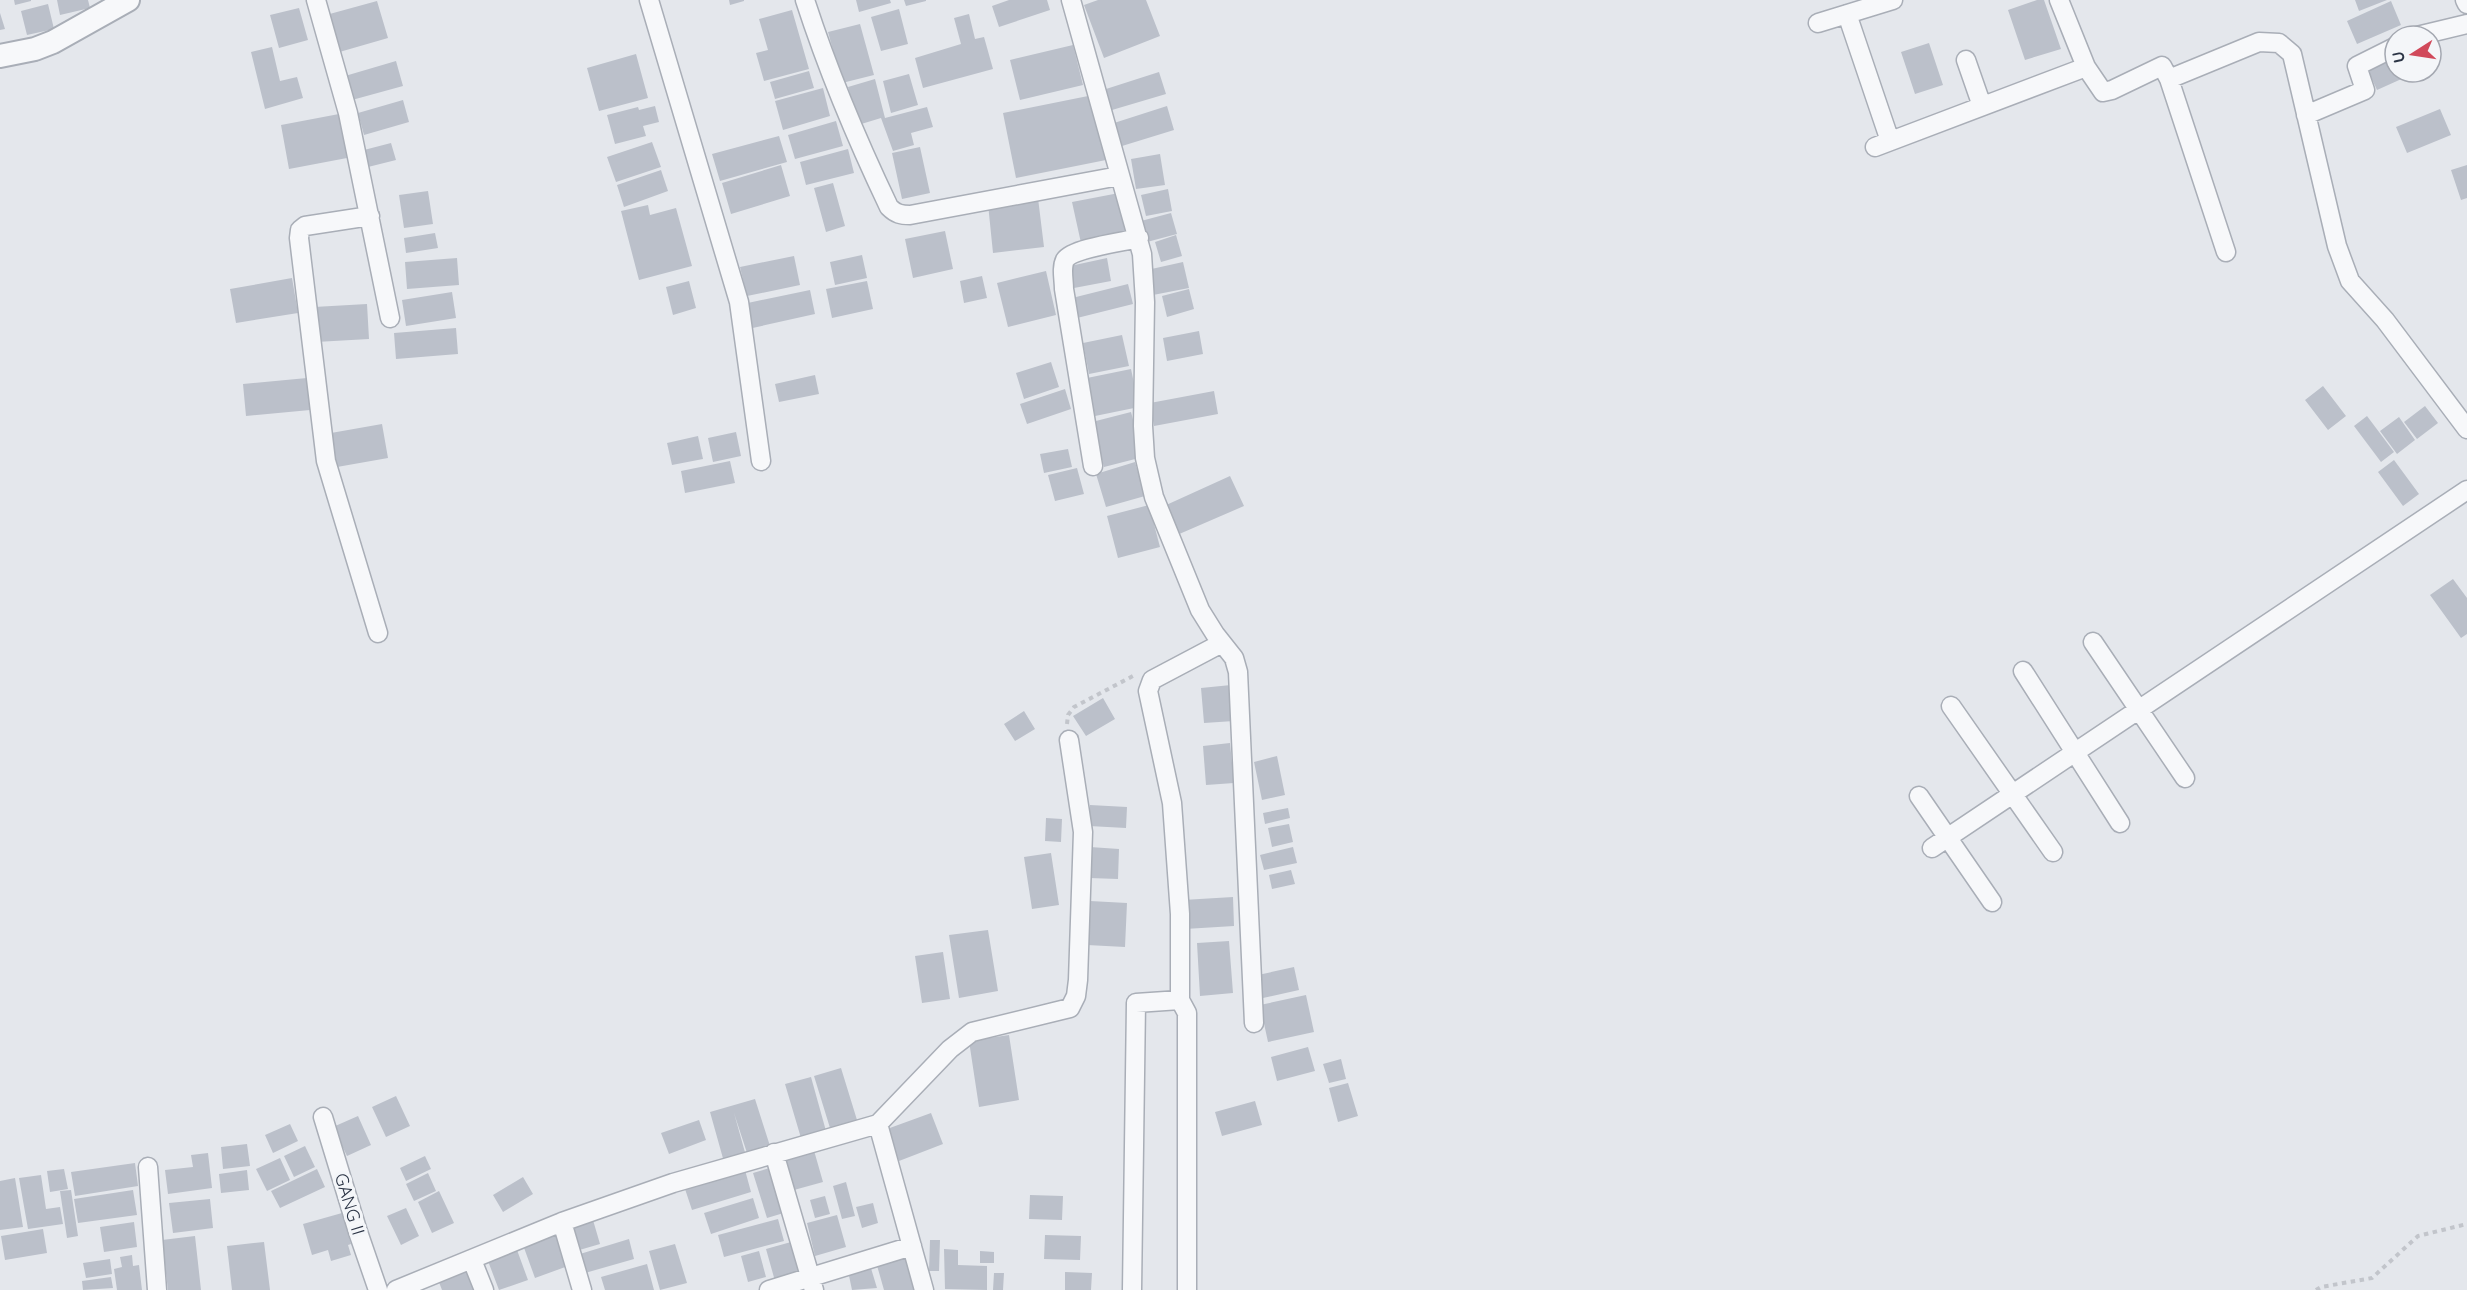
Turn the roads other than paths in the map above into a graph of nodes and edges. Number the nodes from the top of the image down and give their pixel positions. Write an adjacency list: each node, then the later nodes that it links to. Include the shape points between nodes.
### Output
1 (128, 0): 15 (street, via 53,42)
2 (316, 0): 22 (street, via 348,113)
3 (649, 0): 27 (street, via 739,302)
4 (805, 0): 21 (street, via 861,145 889,207 898,215)
5 (1071, 0): 21 (street)
6 (1893, 0): 10 (street)
7 (2059, 0): 17 (street)
8 (2465, 0): 9 (street)
9 (2467, 4)
10 (1840, 10): 11 (street); 19 (street, via 1883,144)
11 (1818, 23)
12 (2467, 24): 13 (street)
13 (2443, 30)
14 (2383, 53): 20 (street, via 2357,66 2365,90)
15 (0, 56)
16 (1966, 60): 19 (street)
17 (2086, 67): 18 (street, via 2103,92 2162,66); 19 (street)
18 (2169, 79): 20 (street, via 2259,42 2280,43 2292,54); 24 (street)
19 (1982, 106)
20 (2306, 115): 26 (street, via 2337,246 2350,281 2385,320)
21 (1119, 176): 23 (street)
22 (370, 216): 25 (street); 30 (street, via 305,226 299,238 326,461)
23 (1139, 238): 28 (street, via 1080,251 1064,263 1064,289); 32 (street, via 1145,302 1145,458 1165,526 1200,610)
24 (2226, 252)
25 (390, 318)
26 (2467, 429)
27 (761, 461)
28 (1093, 466)
29 (2467, 490): 35 (street)
30 (378, 633)
31 (2093, 642): 35 (street)
32 (1222, 643): 45 (street, via 1152,680 1148,691 1172,803 1180,914); 46 (street, via 1234,658 1238,672)
33 (2023, 671): 37 (street)
34 (1951, 706): 39 (street)
35 (2139, 710): 37 (street); 38 (street)
36 (1069, 740): 48 (street, via 1083,832 1078,980 1073,1002 1070,1008 972,1032 950,1049)
37 (2076, 752): 39 (street); 41 (street)
38 (2185, 778)
39 (2012, 794): 42 (street); 43 (street)
40 (1919, 796): 42 (street)
41 (2120, 823)
42 (1940, 843): 44 (street)
43 (2053, 852)
44 (1992, 902)
45 (1180, 1000): 62 (street, via 1136,1003); 63 (street, via 1187,1013)
46 (1254, 1023)
47 (323, 1117): 56 (street, GANG II)
48 (878, 1124): 49 (street); 52 (street)
49 (774, 1153): 51 (street); 54 (street)
50 (148, 1167): 55 (street)
51 (561, 1222): 53 (street); 59 (street)
52 (912, 1246): 54 (street); 61 (street)
53 (472, 1260): 57 (street); 58 (street)
54 (812, 1284): 60 (street)
55 (157, 1290)
56 (378, 1290)
57 (396, 1290)
58 (484, 1290)
59 (582, 1290)
60 (769, 1290)
61 (924, 1290)
62 (1132, 1290)
63 (1187, 1290)

